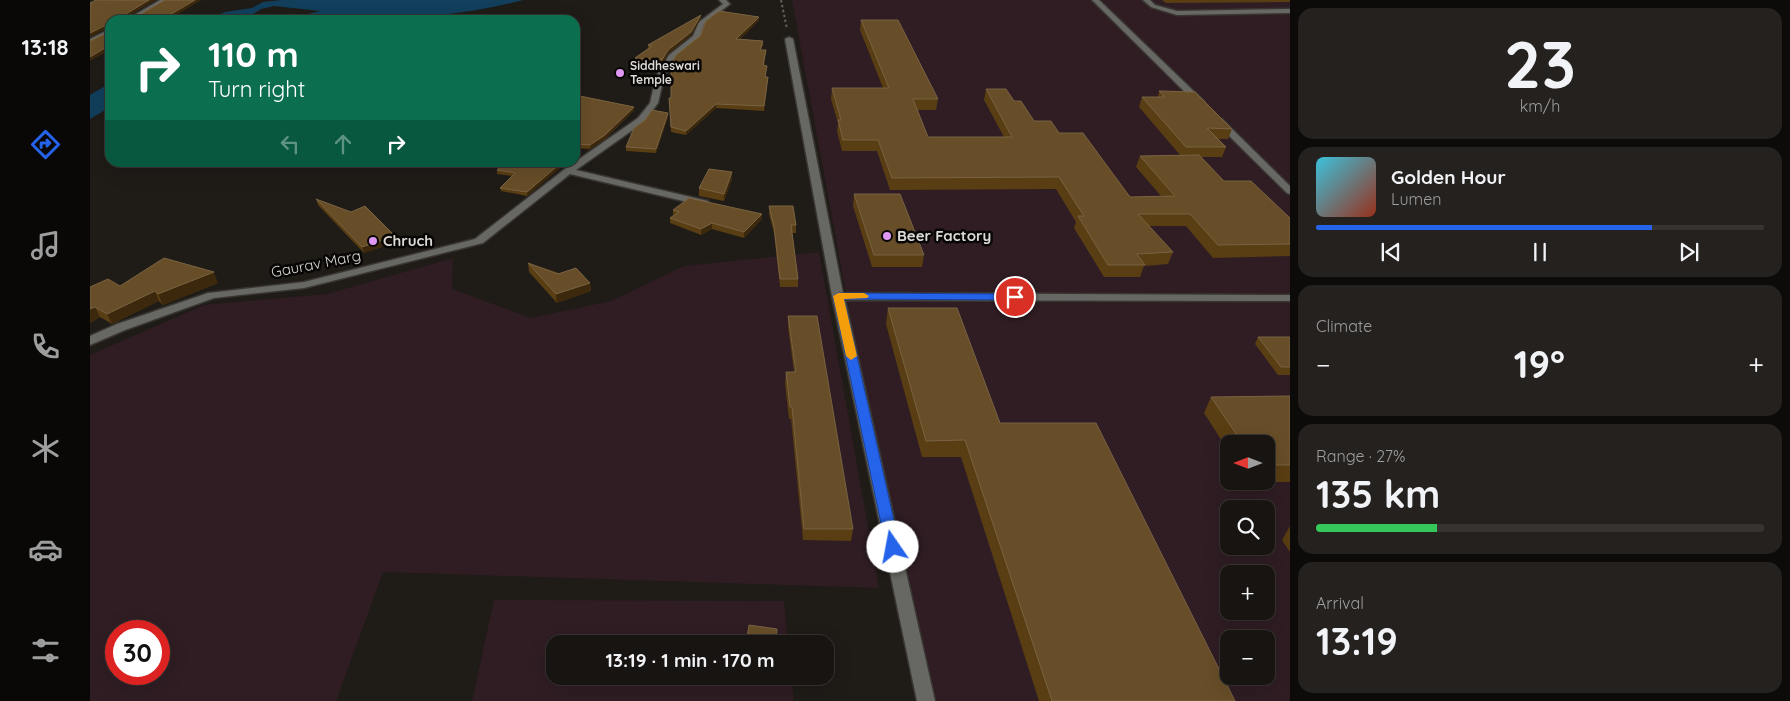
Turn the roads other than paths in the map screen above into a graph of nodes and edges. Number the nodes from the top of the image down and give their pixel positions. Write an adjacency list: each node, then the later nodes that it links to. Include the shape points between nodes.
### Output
1 (166, 0): 6 (street)
2 (1095, 0): 10 (street)
3 (1146, 0): 5 (street, via 1153,6 1176,12)
4 (722, 4): 12 (street, Gaurav Marg, via 701,23 696,36 672,58 660,77 654,103 641,120)
5 (1290, 11)
6 (138, 15)
7 (105, 34): 9 (street)
8 (789, 39): 17 (street)
9 (90, 42)
10 (1206, 109)
11 (1213, 116): 15 (street)
12 (580, 163)
13 (574, 167): 14 (street, Gaurav Marg)
14 (568, 171): 16 (street); 19 (street, Gaurav Marg, via 479,241 304,284 212,295)
15 (1290, 191)
16 (715, 206)
17 (838, 296): 18 (street); 20 (street)
18 (1290, 298)
19 (90, 341)
20 (926, 701)

